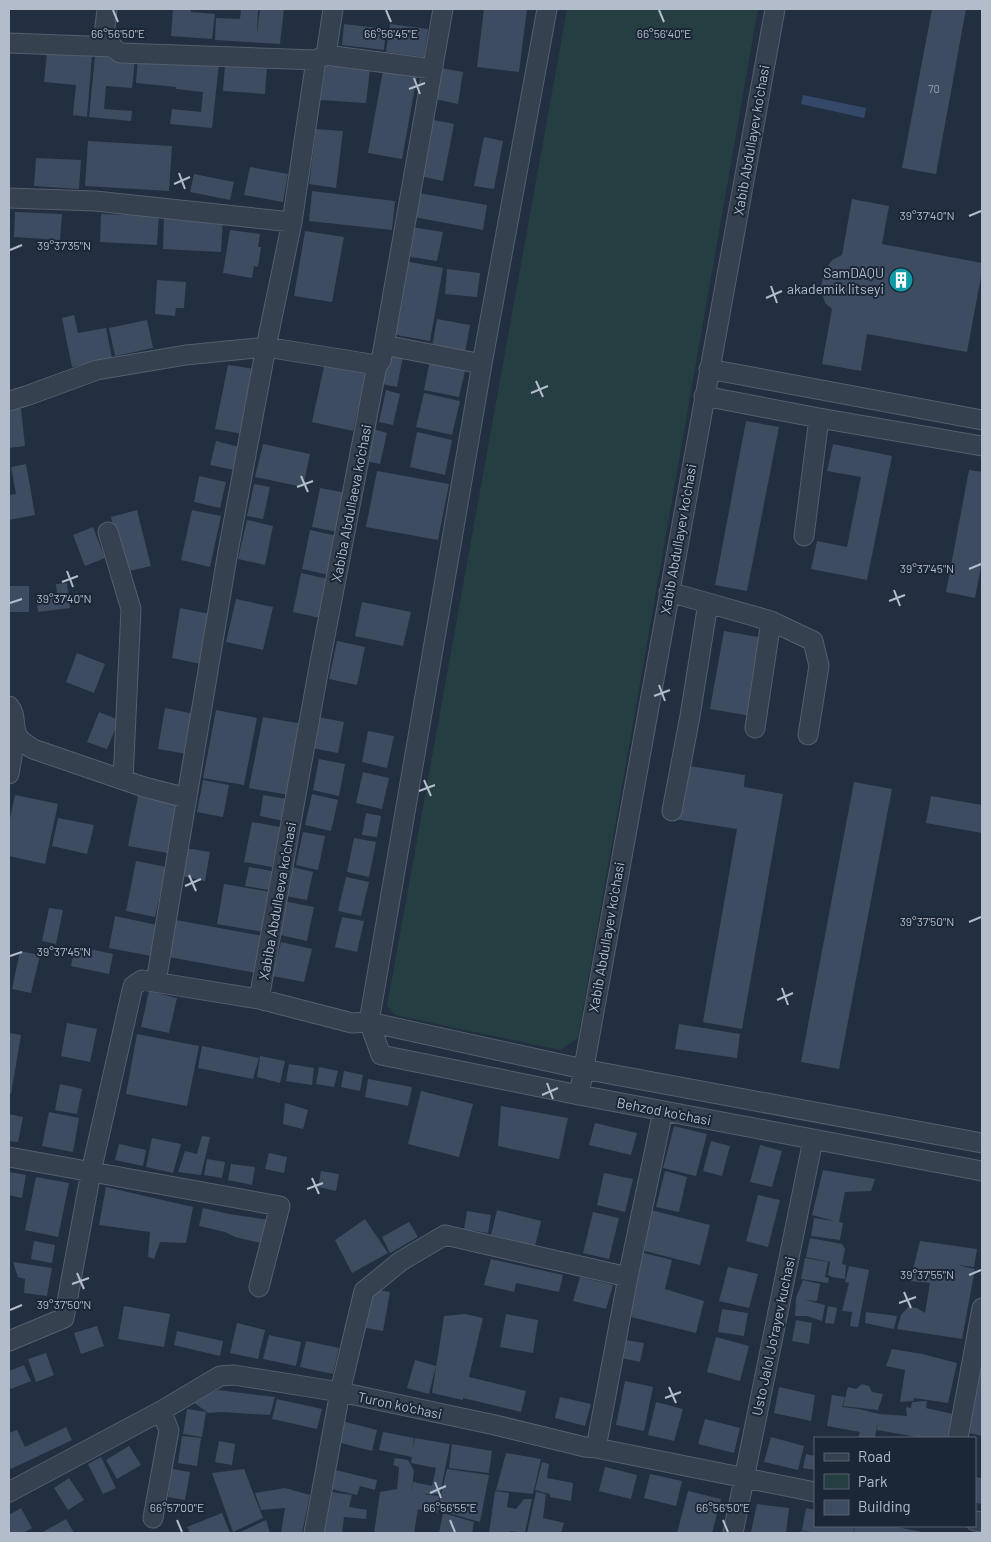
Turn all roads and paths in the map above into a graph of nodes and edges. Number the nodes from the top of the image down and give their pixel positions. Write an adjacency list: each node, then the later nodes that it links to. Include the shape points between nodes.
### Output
1 (107, 9): 7 (street, via 104,36)
2 (333, 9): 8 (street)
3 (443, 9): 9 (street, Xabiba Abdullaeva ko'chasi)
4 (547, 9): 14 (street)
5 (775, 9): 16 (street, Xabib Abdullayev ko'chasi)
6 (9, 43): 7 (street)
7 (113, 48): 8 (street, via 120,53)
8 (321, 57): 9 (street); 11 (street)
9 (433, 69): 12 (street, Xabiba Abdullaeva ko'chasi)
10 (9, 198): 11 (street, via 95,201)
11 (292, 222): 13 (street)
12 (384, 345): 14 (street); 15 (street, Xabiba Abdullaeva ko'chasi)
13 (266, 347): 15 (street); 18 (street, via 186,355 97,370); 33 (street)
14 (482, 364): 37 (street)
15 (377, 365): 36 (street, Xabiba Abdullaeva ko'chasi)
16 (709, 369): 17 (street, Xabib Abdullayev ko'chasi); 20 (street)
17 (704, 396): 19 (street); 24 (street, Xabib Abdullayev ko'chasi)
18 (9, 401)
19 (819, 418): 21 (street); 23 (street)
20 (982, 420)
21 (982, 446)
22 (108, 532): 32 (street, via 131,609)
23 (804, 536)
24 (669, 592): 25 (street); 38 (street, Xabib Abdullayev ko'chasi)
25 (708, 603): 26 (street); 34 (street)
26 (771, 621): 28 (street); 30 (street, via 813,641 819,666)
27 (9, 706): 29 (street, via 14,711)
28 (755, 728)
29 (16, 733): 31 (street); 32 (street, via 33,749)
30 (808, 735)
31 (9, 774)
32 (123, 780): 33 (street)
33 (187, 798): 35 (street)
34 (672, 812)
35 (156, 982): 36 (street); 45 (street, via 142,980 133,986)
36 (259, 999): 37 (street, via 352,1024)
37 (369, 1022): 38 (street); 39 (street, Behzod ko'chasi, via 381,1055)
38 (583, 1069): 39 (street, Xabib Abdullayev ko'chasi); 42 (street)
39 (579, 1095): 40 (street, Behzod ko'chasi)
40 (662, 1111): 41 (street, Behzod ko'chasi); 46 (street)
41 (813, 1140): 44 (street, Behzod ko'chasi); 54 (street, Usto Jalol Jo'rayev kuchasi)
42 (982, 1143)
43 (9, 1157): 45 (street)
44 (982, 1171)
45 (91, 1172): 47 (street, via 280,1206); 49 (street, via 64,1318)
46 (628, 1277): 50 (street, via 445,1235 402,1261 364,1291); 53 (street)
47 (259, 1287)
48 (982, 1308): 52 (street)
49 (9, 1340)
50 (340, 1392): 51 (street, Turon ko'chasi, via 234,1375 220,1376); 53 (street, Turon ko'chasi); 58 (street)
51 (161, 1411): 55 (street, Turon ko'chasi); 57 (street, via 169,1430)
52 (958, 1437)
53 (596, 1448): 54 (street, Turon ko'chasi)
54 (744, 1479): 56 (street, Turon ko'chasi); 59 (street, Usto Jalol Jo'rayev kuchasi)
55 (9, 1492)
56 (814, 1492)
57 (153, 1518)
58 (314, 1533)
59 (733, 1533)

